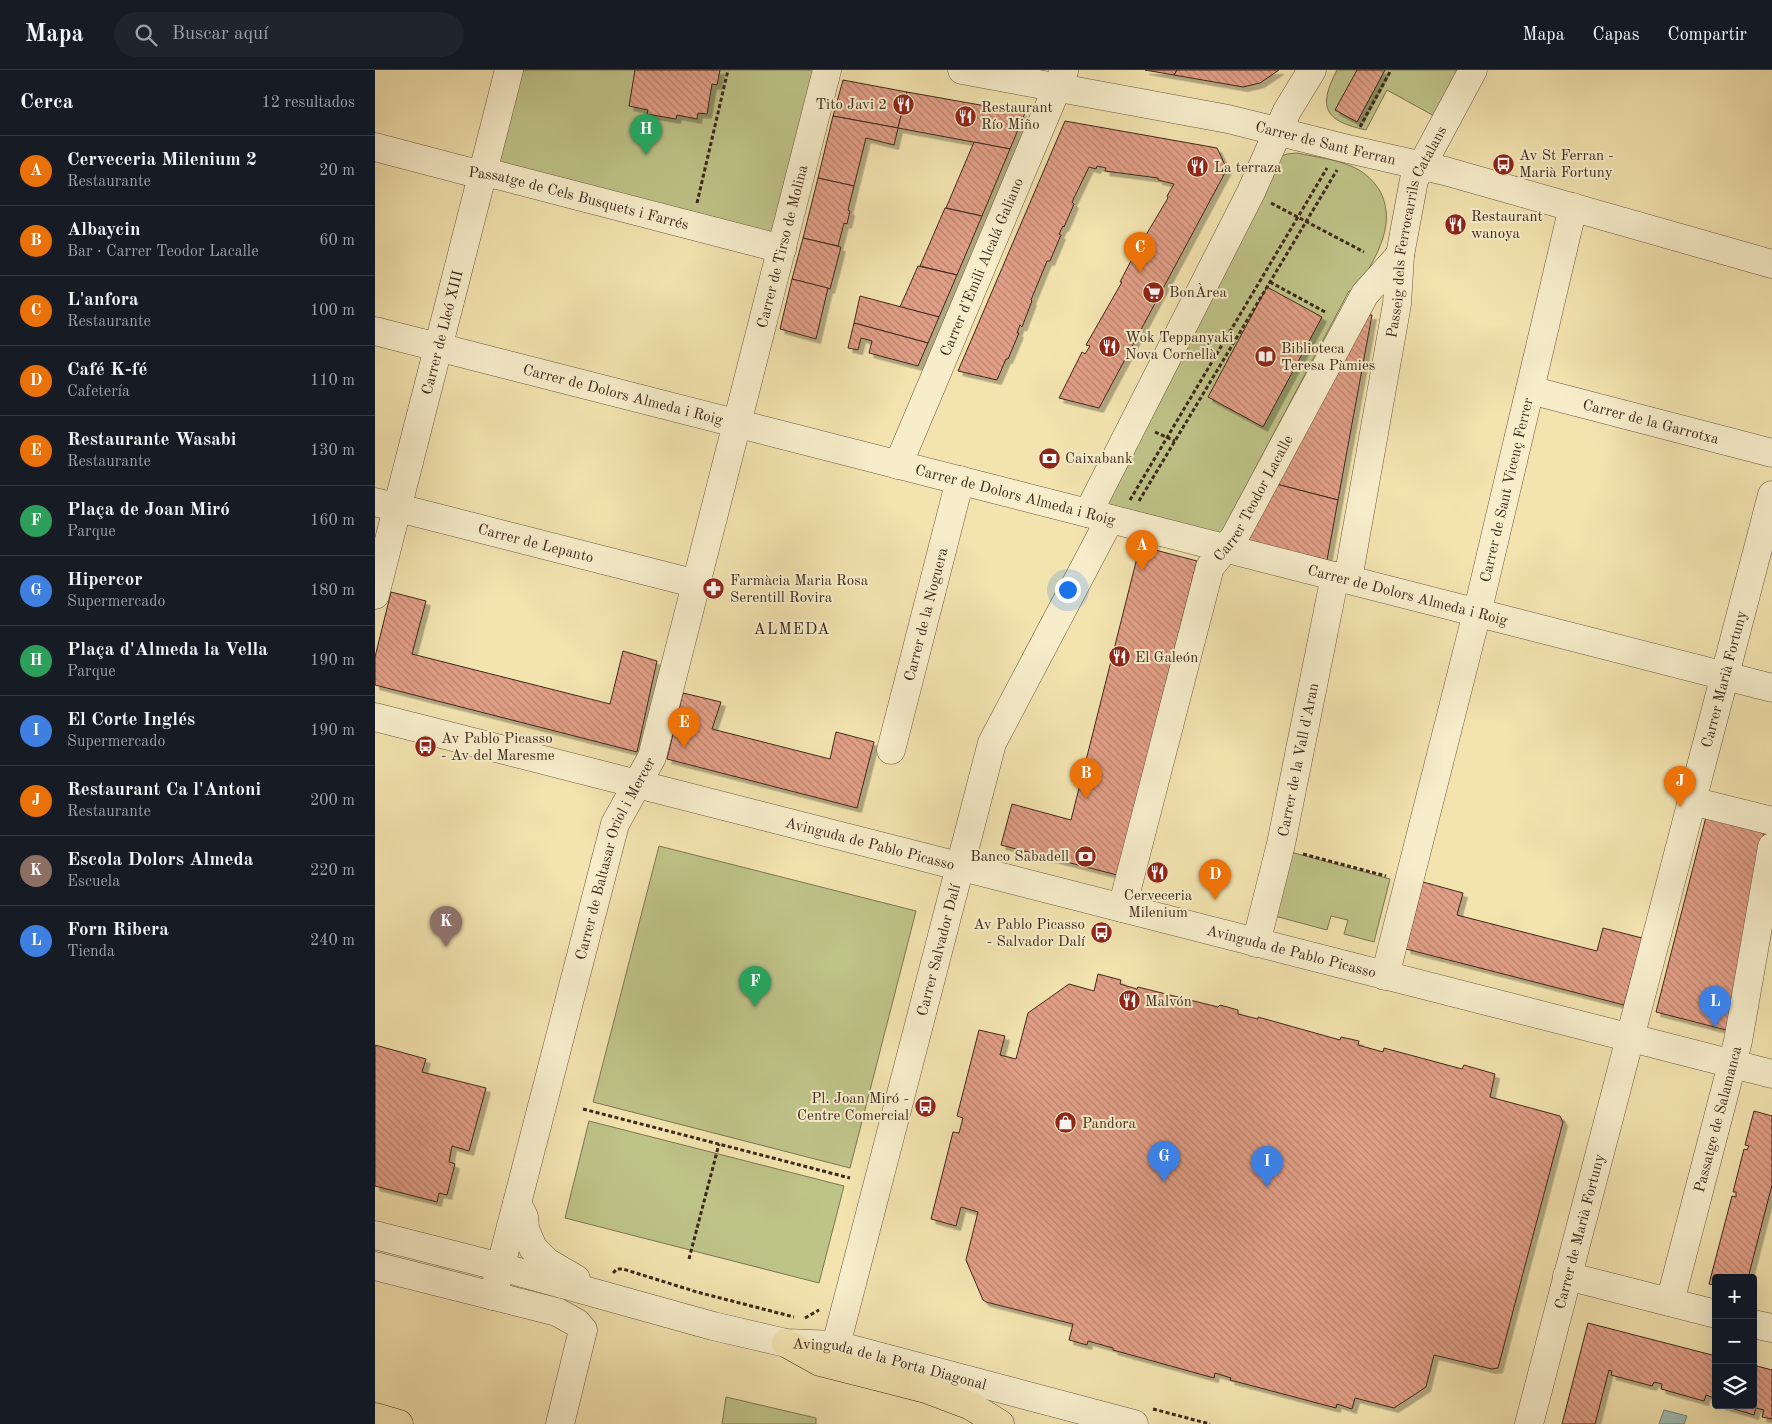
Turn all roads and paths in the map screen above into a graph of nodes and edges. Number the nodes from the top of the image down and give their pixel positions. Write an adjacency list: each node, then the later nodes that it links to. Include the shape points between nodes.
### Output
1 (509, 70): 14 (street, Carrer de Lleó XIII)
2 (728, 70): 16 (path)
3 (827, 70): 19 (street, Carrer de Tirso de Molina)
4 (962, 70): 8 (street, Carrer de Sant Ferran)
5 (1312, 70): 9 (street)
6 (1391, 70): 10 (path)
7 (1473, 70): 12 (street, Passeig dels Ferrocarrils Catalans)
8 (1060, 79): 9 (street, Carrer de Sant Ferran); 32 (street, Carrer d'Emili Alcalá Galiano)
9 (1278, 132): 12 (street, Carrer de Sant Ferran); 37 (street)
10 (1357, 132)
11 (375, 147): 14 (street, Passatge de Cels Busquets i Farrés)
12 (1422, 165): 17 (street, Carrer de Sant Ferran); 21 (street, Passeig dels Ferrocarrils Catalans, via 1414,180)
13 (1337, 170): 18 (path)
14 (483, 173): 19 (street, Passatge de Cels Busquets i Farrés); 26 (street, Carrer de Lleó XIII)
15 (1266, 200): 18 (path)
16 (696, 205)
17 (1573, 207): 22 (street, Carrer de Sant Ferran); 27 (street, Carrer de Sant Vicenç Ferrer)
18 (1306, 222): 20 (path); 23 (path)
19 (782, 249): 28 (street, Carrer de Tirso de Molina)
20 (1363, 252)
21 (1400, 255): 38 (street, Carrer Teodor Lacalle, via 1365,294 1234,538); 39 (street, Passeig dels Ferrocarrils Catalans, via 1397,304)
22 (1772, 264)
23 (1270, 282): 24 (path); 30 (path)
24 (1330, 314)
25 (375, 330): 26 (street, Carrer de Dolors Almeda i Roig)
26 (439, 347): 28 (street, Carrer de Dolors Almeda i Roig); 35 (street, Carrer de Lleó XIII)
27 (1530, 390): 31 (street, Carrer de la Garrotxa); 42 (street, Carrer de Sant Vicenç Ferrer)
28 (738, 423): 32 (street, Carrer de Dolors Almeda i Roig); 40 (street, Carrer de Baltasar Oriol i Mercer)
29 (1151, 430): 30 (path)
30 (1175, 441): 36 (path)
31 (1772, 453)
32 (898, 464): 33 (street, Carrer de Dolors Almeda i Roig)
33 (960, 480): 37 (street, Carrer de Dolors Almeda i Roig); 46 (street, Carrer de la Noguera)
34 (1772, 494): 43 (street, Carrer Marià Fortuny)
35 (386, 504): 40 (street, Carrer de Lepanto); 41 (street, Carrer de Lleó XIII)
36 (1135, 506)
37 (1099, 516): 38 (street, Carrer de Dolors Almeda i Roig); 52 (street, Carrer Salvador Dalí, via 992,743)
38 (1225, 548): 39 (street, Carrer de Dolors Almeda i Roig); 54 (street, Carrer Teodor Lacalle, via 1210,567)
39 (1341, 578): 42 (street, Carrer de Dolors Almeda i Roig); 50 (street, Carrer de la Vall d'Aran)
40 (697, 584): 47 (street, Carrer de Baltasar Oriol i Mercer, via 652,757)
41 (375, 595)
42 (1477, 613): 43 (street, Carrer de Dolors Almeda i Roig); 56 (street, Carrer de Sant Vicenç Ferrer)
43 (1724, 676): 44 (street, Carrer de Dolors Almeda i Roig); 48 (street, Carrer Marià Fortuny)
44 (1772, 688)
45 (375, 717): 47 (street, Avinguda de Pablo Picasso)
46 (891, 750)
47 (637, 784): 52 (street, Avinguda de Pablo Picasso); 63 (street, Carrer de Baltasar Oriol i Mercer, via 615,824)
48 (1691, 801): 49 (street); 57 (street, Carrer Marià Fortuny)
49 (1772, 821)
50 (1281, 846): 53 (path); 55 (street, Carrer de la Vall d'Aran)
51 (1772, 847): 58 (street, Passatge de Salamanca)
52 (959, 866): 54 (street, Avinguda de Pablo Picasso); 79 (street, Carrer Salvador Dalí)
53 (1394, 878)
54 (1122, 908): 55 (street, Avinguda de Pablo Picasso)
55 (1256, 943): 56 (street, Avinguda de Pablo Picasso)
56 (1385, 976): 57 (street, Avinguda de Pablo Picasso)
57 (1629, 1038): 58 (street, Avinguda de Pablo Picasso); 68 (street, Carrer de Marià Fortuny)
58 (1732, 1065): 59 (street, Avinguda de Pablo Picasso); 71 (street, Passatge de Salamanca)
59 (1772, 1074)
60 (583, 1109): 61 (path)
61 (719, 1144): 62 (path); 65 (path)
62 (850, 1178)
63 (517, 1203): 67 (street, Carrer de Baltasar Oriol i Mercer); 69 (street, Avinguda de la Porta Diagonal, via 524,1217 528,1239 538,1254 556,1268)
64 (375, 1235): 67 (street, Avinguda de la Porta Diagonal)
65 (689, 1259)
66 (375, 1266): 70 (street)
67 (501, 1267): 69 (street, Avinguda de la Porta Diagonal); 70 (street, Carrer de Baltasar Oriol i Mercer)
68 (1567, 1276): 71 (street); 85 (street, Carrer de Marià Fortuny)
69 (608, 1287): 72 (street, Avinguda de la Porta Diagonal); 73 (path, via 613,1272 623,1269 798,1318 809,1316)
70 (493, 1296): 77 (street, via 557,1312)
71 (1670, 1302): 74 (street)
72 (643, 1306): 77 (street, Avinguda de la Porta Diagonal, via 598,1310 585,1321); 78 (street, Avinguda de la Porta Diagonal)
73 (822, 1306)
74 (1712, 1313)
75 (1757, 1325): 76 (street)
76 (1772, 1328)
77 (583, 1330): 82 (street, Avinguda de la Porta Diagonal)
78 (786, 1343): 79 (street, Avinguda de la Porta Diagonal); 83 (highway, via 820,1362 926,1389 971,1406)
79 (836, 1345): 84 (street, Avinguda de la Porta Diagonal)
80 (375, 1417): 81 (highway)
81 (399, 1424)
82 (560, 1424)
83 (1000, 1424)
84 (1134, 1424)
85 (1529, 1424)

